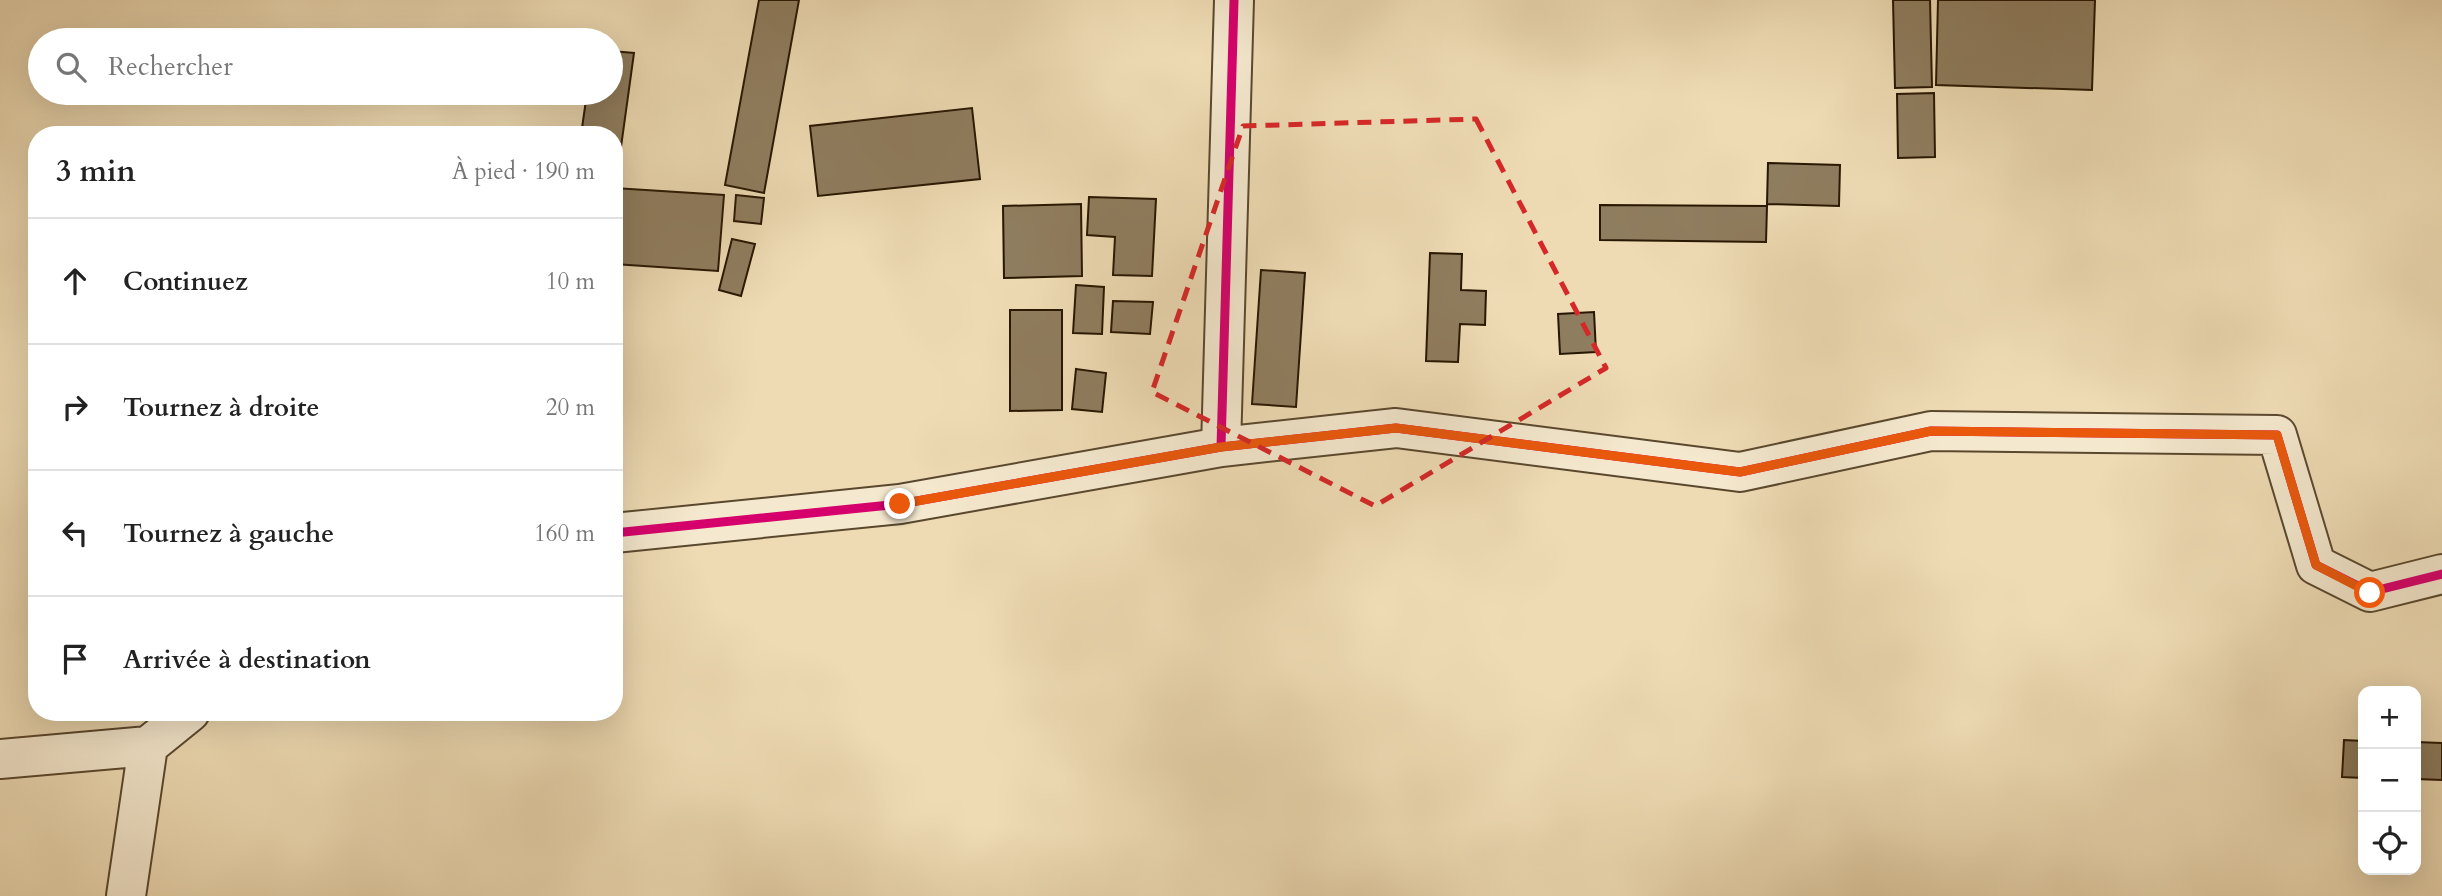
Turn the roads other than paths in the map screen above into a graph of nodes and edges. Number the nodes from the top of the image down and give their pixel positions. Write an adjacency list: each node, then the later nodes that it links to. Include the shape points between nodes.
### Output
1 (1234, 0): 2 (street)
2 (1221, 447): 3 (street, via 900,504); 4 (street, via 1396,428 1740,472 1931,431 2277,435 2316,565 2370,593)
3 (623, 532)
4 (2442, 574)
5 (179, 721): 6 (street)
6 (148, 746): 7 (street); 8 (street)
7 (0, 759)
8 (127, 896)

